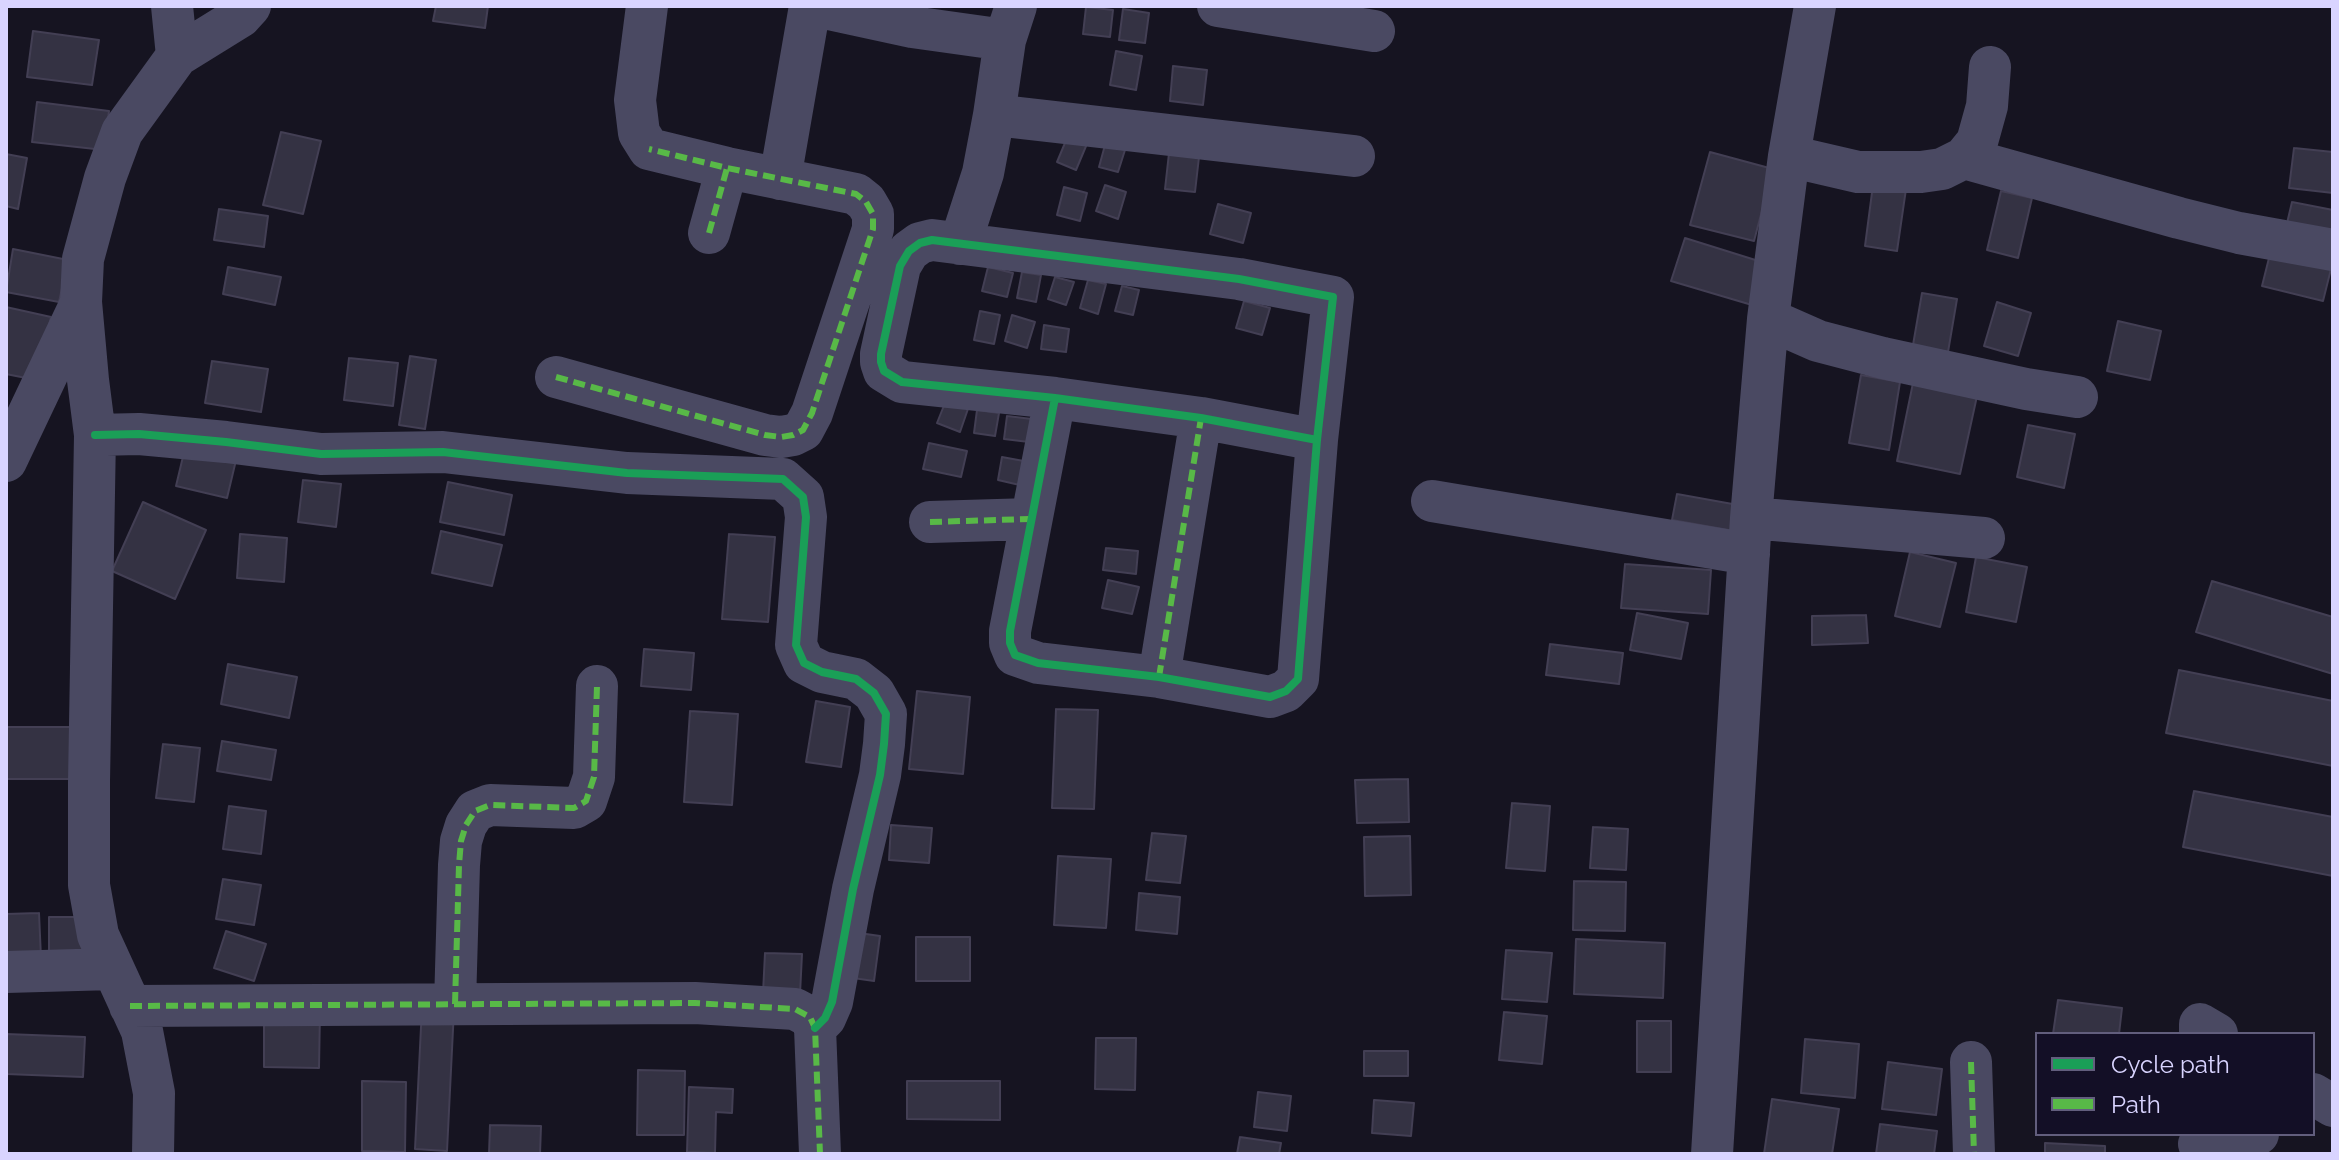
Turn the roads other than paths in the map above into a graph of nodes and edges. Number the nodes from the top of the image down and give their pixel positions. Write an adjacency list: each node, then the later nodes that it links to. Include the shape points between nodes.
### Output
1 (172, 6): 9 (street)
2 (250, 6): 9 (street)
3 (647, 6): 15 (street, via 635,100 639,133 649,149)
4 (813, 6): 7 (street, via 912,27); 16 (street)
5 (1218, 6): 8 (street)
6 (1815, 6): 13 (street)
7 (1011, 23): 11 (street)
8 (1374, 31)
9 (177, 56): 20 (street, via 122,132 83,259)
10 (1990, 67): 14 (street, via 1977,142)
11 (994, 115): 12 (street); 18 (street, via 983,173)
12 (1354, 156)
13 (1789, 156): 14 (street, via 1858,172 1942,169); 21 (street)
14 (1964, 158): 19 (street, via 2239,233)
15 (727, 168): 16 (street); 17 (street)
16 (780, 179): 22 (street, via 856,194 873,214 873,229 803,430 781,437 765,435)
17 (709, 233)
18 (960, 244): 24 (street, via 920,243 900,266 881,354 884,371 902,382); 27 (street, via 1239,279 1333,297)
19 (2333, 250)
20 (81, 302): 26 (street); 28 (street)
21 (1768, 319): 23 (street, via 1818,341 1883,358); 32 (street)
22 (556, 377)
23 (2077, 397)
24 (1055, 398): 25 (street); 30 (street)
25 (1201, 418): 27 (street); 34 (street)
26 (95, 435): 37 (street, via 89,885 98,935); 39 (street, via 139,434 321,454 443,452 627,473 783,479 803,497 806,517 796,645 804,663 856,679 874,693 886,714 880,775 832,1002)
27 (1317, 440): 34 (street, via 1298,679 1270,697)
28 (6, 461)
29 (1432, 501): 32 (street)
30 (1031, 519): 31 (street); 34 (street, via 1010,631 1015,655 1038,663)
31 (930, 522)
32 (1750, 536): 33 (street); 49 (street)
33 (1984, 538)
34 (1159, 677)
35 (597, 686): 38 (street, via 594,777 586,801 574,808 490,805 475,811 466,825 459,865)
36 (6, 972): 37 (street)
37 (122, 988): 38 (street); 47 (street, via 142,1031 154,1093)
38 (455, 1004): 39 (street, via 780,1008 803,1012)
39 (815, 1028): 48 (street)
40 (2200, 1032): 41 (street, via 2200,1024)
41 (2214, 1032)
42 (1971, 1062): 50 (street)
43 (2315, 1095): 44 (street)
44 (2333, 1106)
45 (2246, 1136): 46 (street)
46 (2199, 1144)
47 (153, 1154)
48 (820, 1154)
49 (1712, 1154)
50 (1974, 1154)

